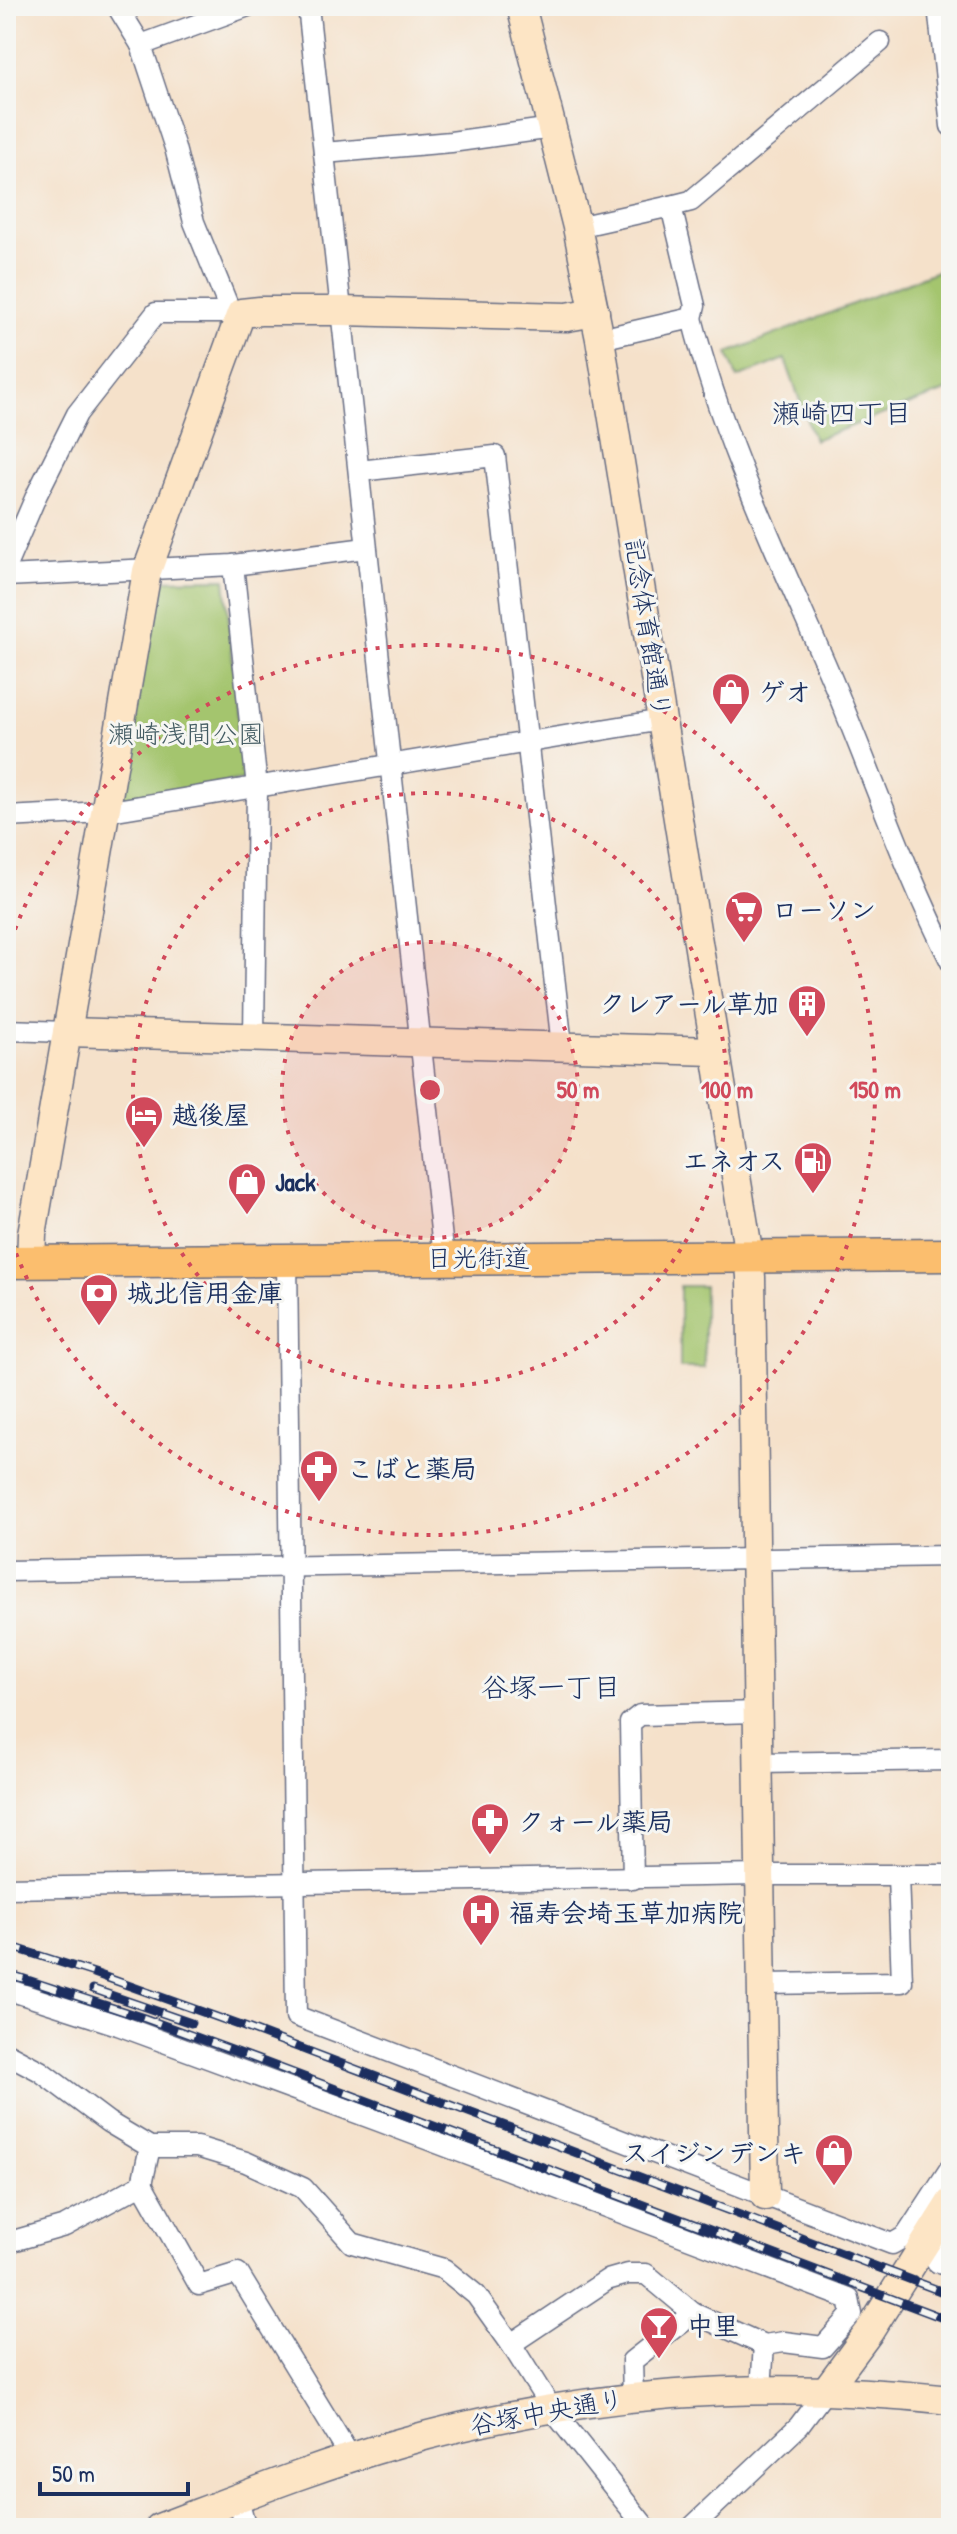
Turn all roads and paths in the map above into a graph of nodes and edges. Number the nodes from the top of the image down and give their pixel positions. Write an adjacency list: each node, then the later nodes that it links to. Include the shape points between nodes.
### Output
1 (117, 6): 7 (street)
2 (248, 6): 7 (street)
3 (308, 6): 10 (street)
4 (521, 6): 9 (street, 記念体育館通り)
5 (938, 6): 8 (street)
6 (880, 42): 11 (street, via 691,201)
7 (141, 45): 14 (street, via 194,222)
8 (951, 126)
9 (553, 128): 10 (street); 12 (street, 記念体育館通り)
10 (324, 153): 13 (street)
11 (671, 206): 12 (street); 15 (street, via 695,306)
12 (577, 227): 16 (street, 記念体育館通り)
13 (342, 311): 14 (street); 16 (street, via 567,317); 17 (street)
14 (236, 313): 20 (street, via 156,313 77,414); 21 (street)
15 (692, 318): 16 (street); 29 (street, via 753,499)
16 (598, 326): 23 (street, 記念体育館通り)
17 (359, 471): 18 (street); 24 (street, via 495,456)
18 (366, 548): 19 (street); 25 (street)
19 (233, 565): 21 (street); 26 (street)
20 (6, 566)
21 (147, 571): 22 (street); 27 (street)
22 (6, 576)
23 (662, 720): 24 (street); 35 (street, 記念体育館通り)
24 (529, 742): 25 (street); 34 (street)
25 (391, 763): 26 (street); 33 (street)
26 (257, 787): 27 (street); 32 (street)
27 (104, 812): 28 (street); 31 (street)
28 (6, 817)
29 (951, 962)
30 (6, 1030): 31 (street)
31 (67, 1032): 32 (street); 40 (street, via 32,1234)
32 (254, 1037): 33 (street)
33 (419, 1041): 34 (street); 38 (street)
34 (562, 1046): 35 (street)
35 (714, 1051): 37 (street, 記念体育館通り)
36 (951, 1255): 37 (main road, 日光街道)
37 (749, 1256): 38 (main road, 日光街道); 42 (street, 記念体育館通り)
38 (444, 1258): 39 (main road, 日光街道)
39 (287, 1259): 40 (main road, 日光街道); 43 (street)
40 (18, 1262)
41 (951, 1556): 42 (street)
42 (757, 1558): 43 (street); 45 (street, 記念体育館通り)
43 (290, 1566): 44 (street); 52 (street)
44 (6, 1571)
45 (758, 1712): 47 (street, 記念体育館通り); 51 (street, via 640,1715 630,1723)
46 (951, 1760): 47 (street)
47 (759, 1763): 48 (street, 記念体育館通り)
48 (761, 1875): 50 (street); 51 (street); 54 (street, 記念体育館通り)
49 (951, 1875): 50 (street)
50 (898, 1876): 54 (street, via 902,1982)
51 (633, 1879): 52 (street)
52 (294, 1883): 53 (street); 60 (street, via 296,2016)
53 (6, 1888)
54 (763, 1984): 60 (street, 記念体育館通り)
55 (6, 1989): 67 (street, via 350,2110 849,2299 852,2314 823,2347)
56 (6, 2053): 57 (street)
57 (150, 2147): 59 (street); 66 (street, via 197,2147 303,2188 352,2243 444,2269 476,2295)
58 (951, 2167): 60 (street, via 906,2236 892,2244)
59 (142, 2184): 63 (street, via 65,2226); 73 (street, via 199,2285 238,2273)
60 (765, 2196)
61 (951, 2202): 69 (street)
62 (951, 2236): 64 (street, via 937,2262)
63 (6, 2243)
64 (951, 2267)
65 (693, 2313): 66 (street, via 646,2274 628,2274 607,2280); 67 (street); 70 (street, via 632,2361)
66 (511, 2344): 72 (street)
67 (764, 2345): 68 (street)
68 (761, 2389): 69 (street, 谷塚中央通り); 70 (street, 谷塚中央通り)
69 (826, 2390): 71 (street, 谷塚中央通り); 78 (street, via 799,2426)
70 (633, 2396): 72 (street, 谷塚中央通り)
71 (951, 2400)
72 (551, 2408): 73 (street, 谷塚中央通り); 77 (street)
73 (351, 2458): 74 (street, 谷塚中央通り)
74 (238, 2499): 75 (street, 谷塚中央通り); 76 (street)
75 (159, 2528)
76 (246, 2528)
77 (646, 2528)
78 (691, 2528)

